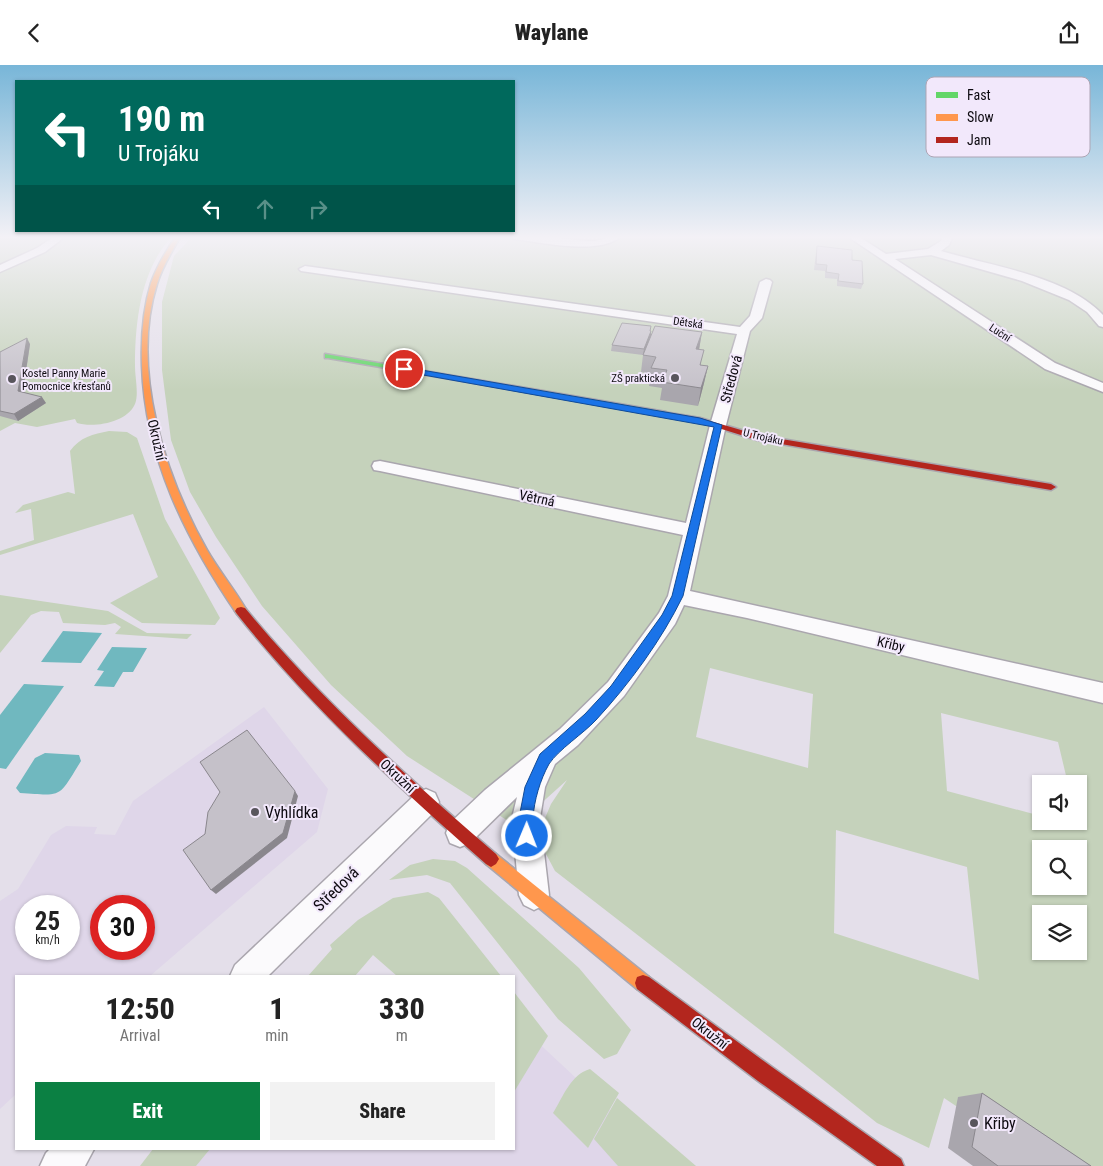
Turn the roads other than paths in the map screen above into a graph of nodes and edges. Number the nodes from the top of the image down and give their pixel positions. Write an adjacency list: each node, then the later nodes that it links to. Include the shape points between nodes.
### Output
1 (154, 287): 17 (street, Okružní, via 147,319 145,365 151,416 177,505 224,587 250,620 335,715)
2 (435, 287): 7 (street, Dětská)
3 (765, 287): 7 (street, Středová, via 756,319)
4 (930, 287): 9 (street, Luční, via 1050,366)
5 (1048, 287): 6 (street, via 1069,294 1093,310)
6 (1103, 323)
7 (744, 331): 10 (street, Středová)
8 (328, 356): 10 (street, U Trojáku)
9 (1103, 388)
10 (718, 425): 12 (street, U Trojáku, via 757,437); 13 (street, Středová)
11 (380, 466): 13 (street, Větrná)
12 (1051, 487)
13 (694, 531): 14 (street, Středová)
14 (678, 596): 15 (street, Křiby); 16 (street, Středová, via 667,618 616,689)
15 (1103, 693)
16 (545, 759): 18 (street, Středová, via 494,799); 19 (street, Středová, via 532,787 526,818)
17 (426, 802): 18 (street, Okružní); 20 (street, Středová)
18 (460, 833): 19 (street, Okružní)
19 (534, 896): 23 (street, Okružní, via 760,1072)
20 (247, 975)
21 (75, 1150): 22 (street)
22 (59, 1166)
23 (894, 1166)

